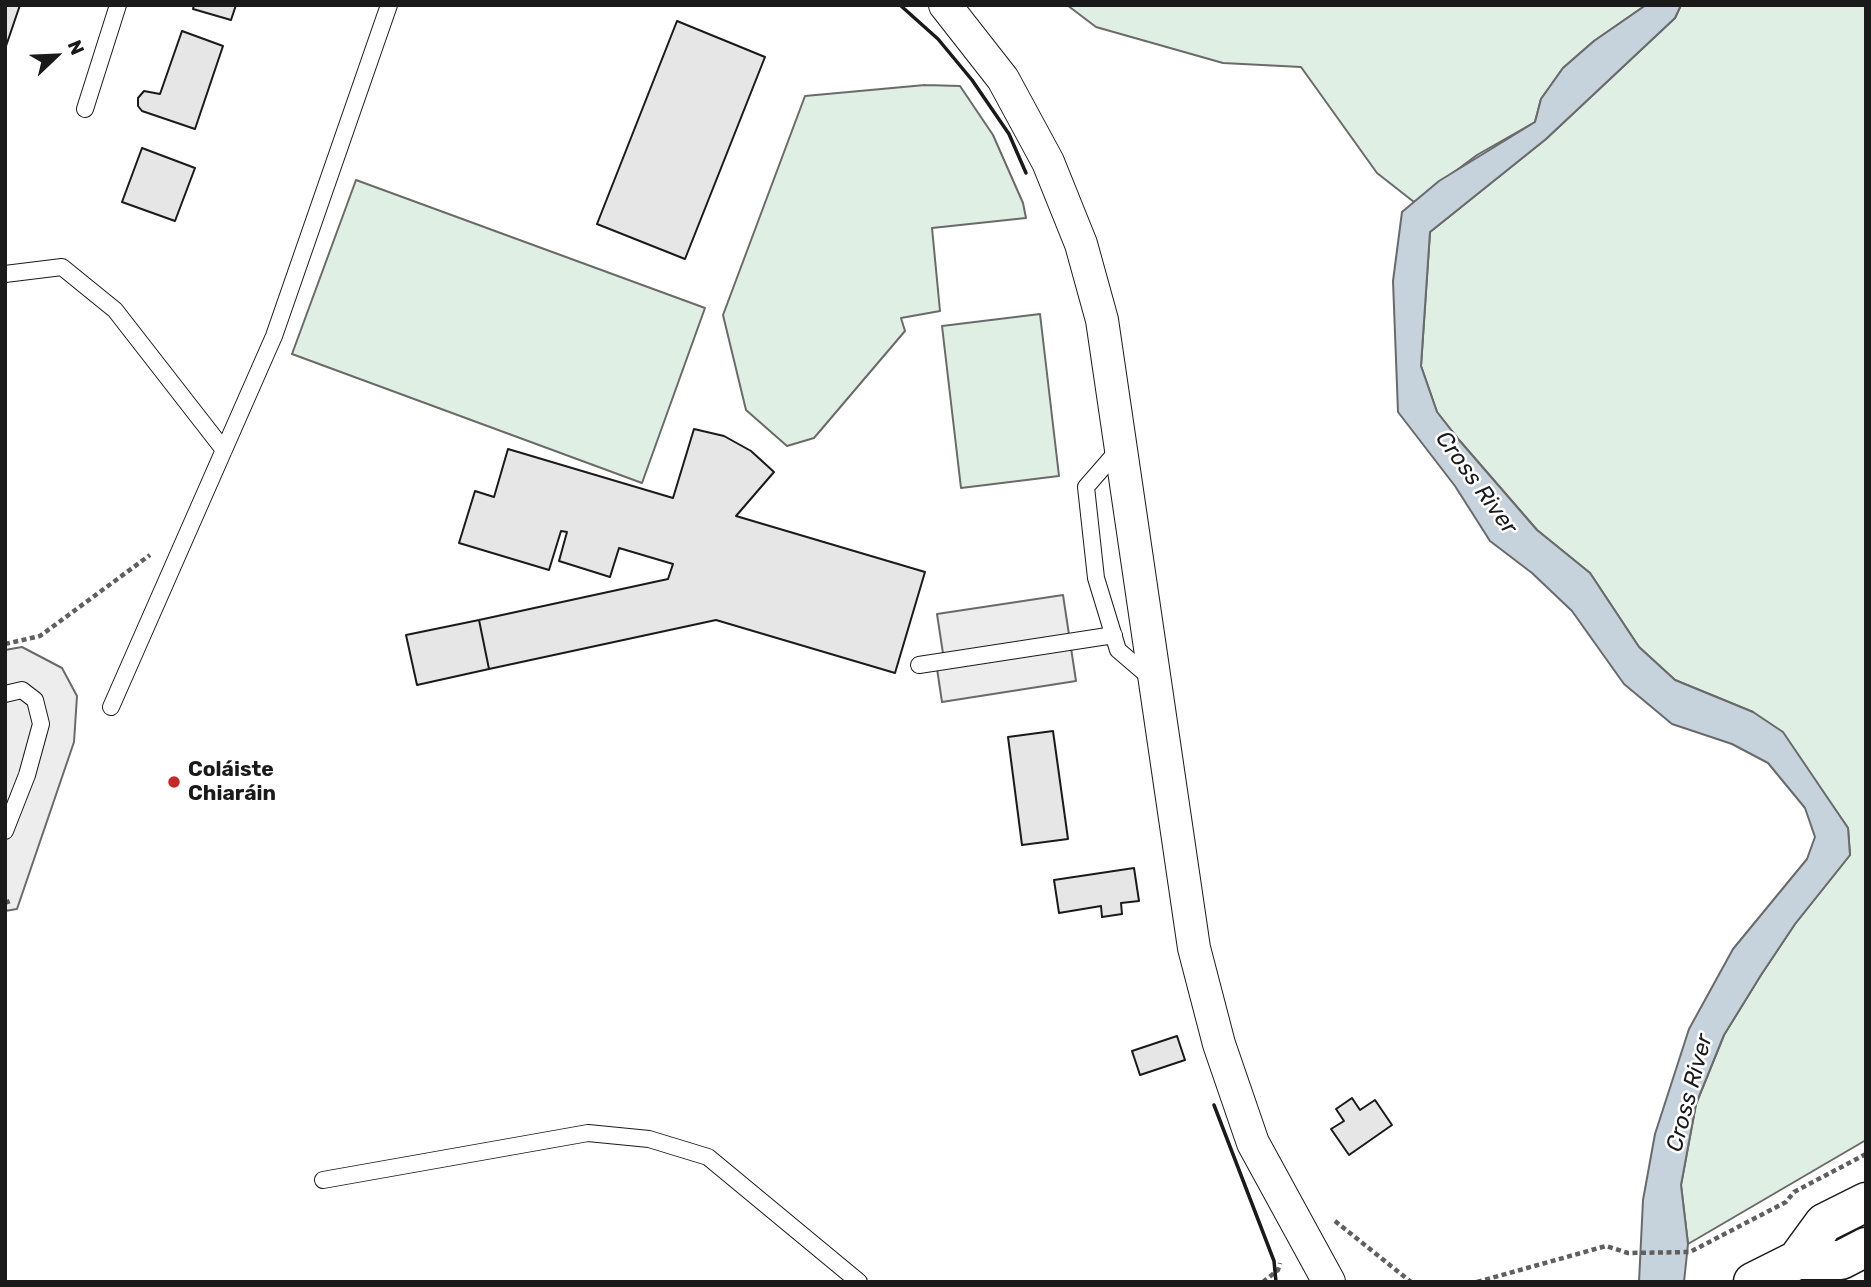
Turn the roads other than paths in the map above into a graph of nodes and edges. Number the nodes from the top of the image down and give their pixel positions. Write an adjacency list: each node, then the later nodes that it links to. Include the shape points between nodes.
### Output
1 (118, 5): 4 (lane)
2 (389, 5): 7 (lane, via 274,336)
3 (945, 5): 6 (street, via 1003,79 1048,162 1076,232 1102,320)
4 (85, 109)
5 (5, 274): 7 (lane, via 62,267 115,310)
6 (1120, 448): 8 (lane, via 1086,487 1096,578); 10 (street)
7 (224, 450): 12 (lane)
8 (1114, 635): 9 (lane); 10 (lane, via 1118,650)
9 (919, 665)
10 (1155, 681): 19 (street, via 1194,948 1219,1044 1253,1143)
11 (5, 694): 13 (lane, via 22,690 35,701 41,724)
12 (111, 707)
13 (5, 831)
14 (323, 1181): 18 (lane, via 588,1133 649,1139 708,1157)
15 (1866, 1202): 17 (main road, via 1824,1223)
16 (1866, 1247): 17 (main road, via 1841,1260)
17 (1797, 1260): 20 (main road)
18 (859, 1282)
19 (1329, 1282)
20 (1753, 1282)

